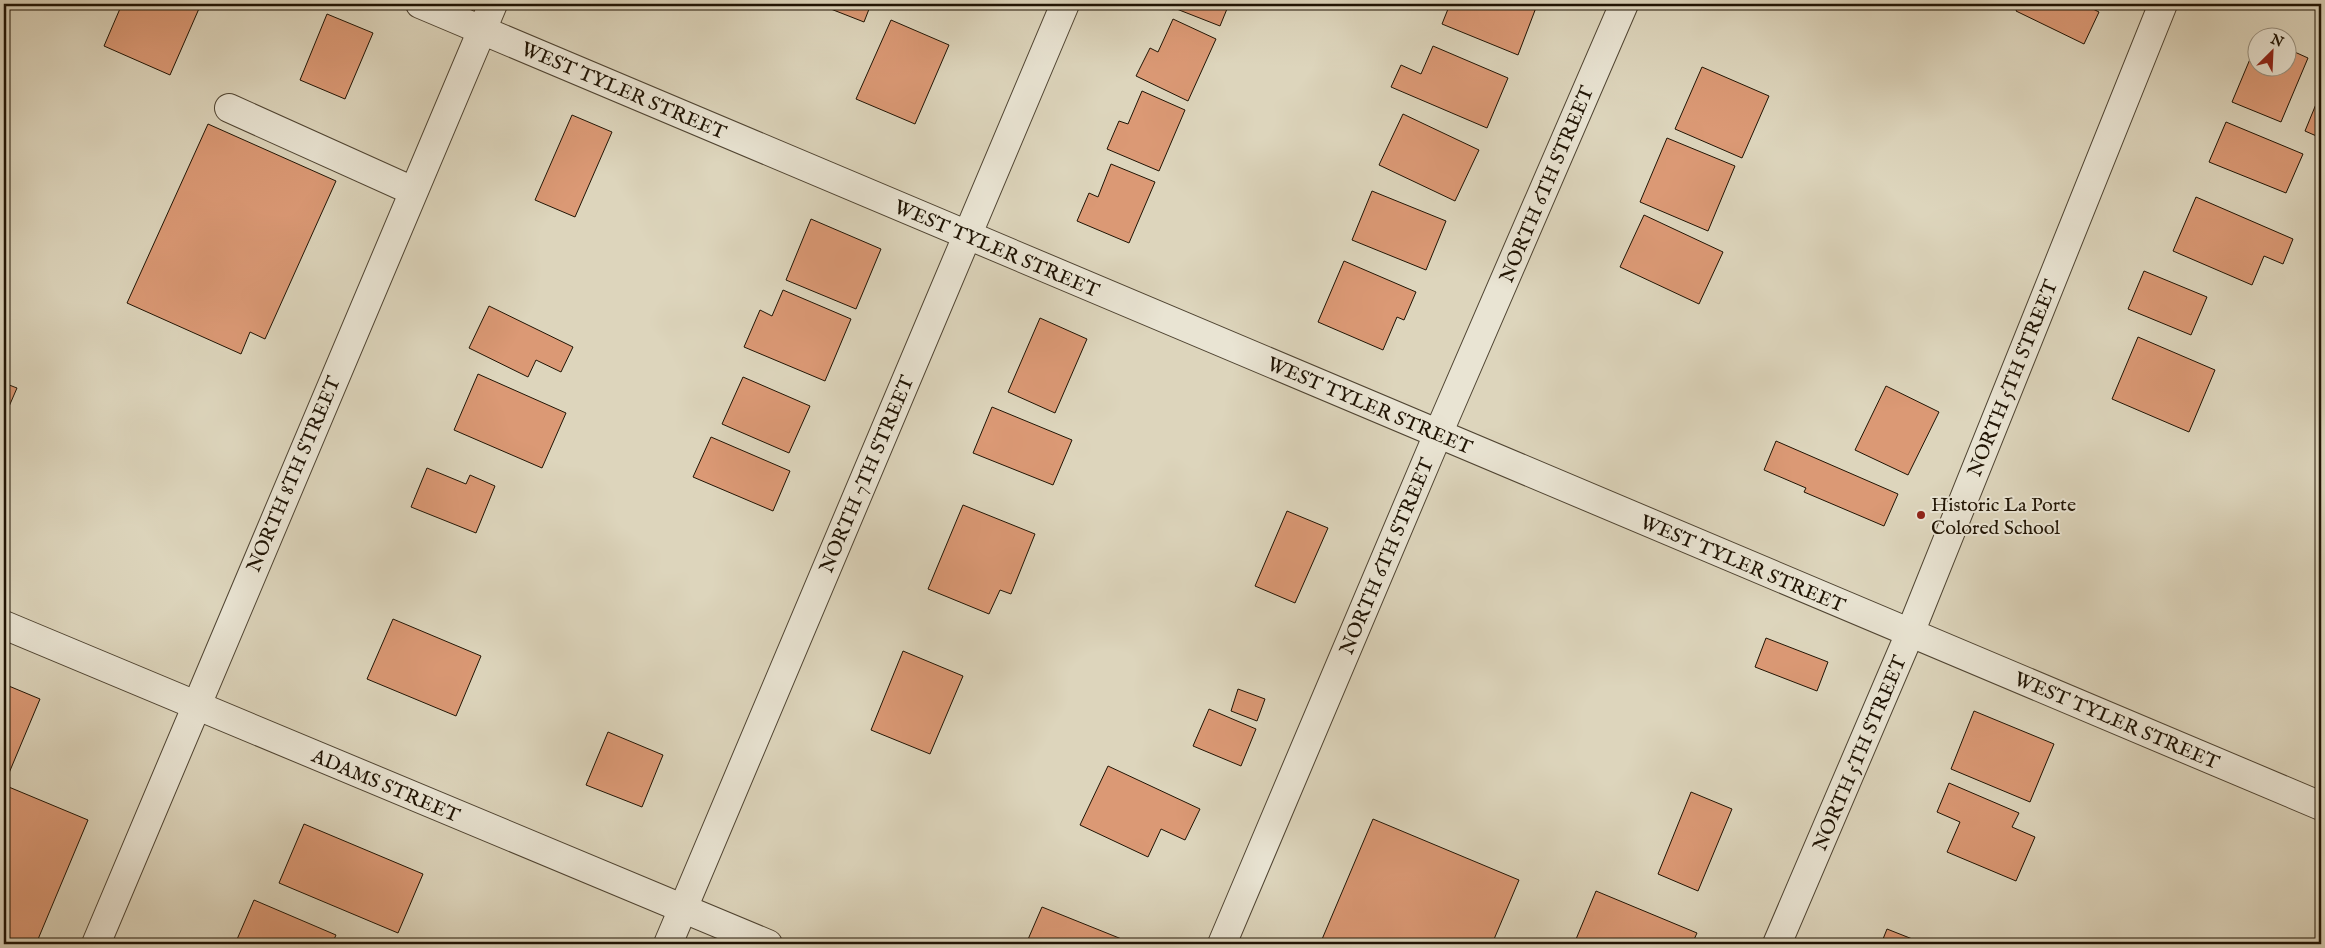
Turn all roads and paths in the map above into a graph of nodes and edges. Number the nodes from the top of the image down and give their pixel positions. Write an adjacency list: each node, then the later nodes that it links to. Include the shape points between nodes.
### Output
1 (420, 4): 6 (street, WEST TYLER STREET)
2 (493, 4): 6 (street, NORTH 8TH STREET)
3 (1065, 4): 9 (street, NORTH 7TH STREET)
4 (1624, 4): 10 (street, NORTH 6TH STREET)
5 (2163, 4): 12 (street, NORTH 5TH STREET)
6 (482, 30): 8 (street, NORTH 8TH STREET); 9 (street, WEST TYLER STREET)
7 (229, 108): 8 (street)
8 (413, 191): 13 (street, NORTH 8TH STREET)
9 (968, 235): 10 (street, WEST TYLER STREET); 15 (street, NORTH 7TH STREET)
10 (1438, 434): 12 (street, WEST TYLER STREET); 19 (street, NORTH 6TH STREET)
11 (4, 626): 13 (street, ADAMS STREET)
12 (1910, 633): 14 (street, WEST TYLER STREET); 20 (street, NORTH 5TH STREET)
13 (195, 705): 15 (street, ADAMS STREET); 16 (street, NORTH 8TH STREET)
14 (2321, 806)
15 (683, 908): 17 (street, NORTH 7TH STREET); 18 (street, ADAMS STREET)
16 (96, 944)
17 (668, 944)
18 (768, 944)
19 (1222, 944)
20 (1777, 944)

